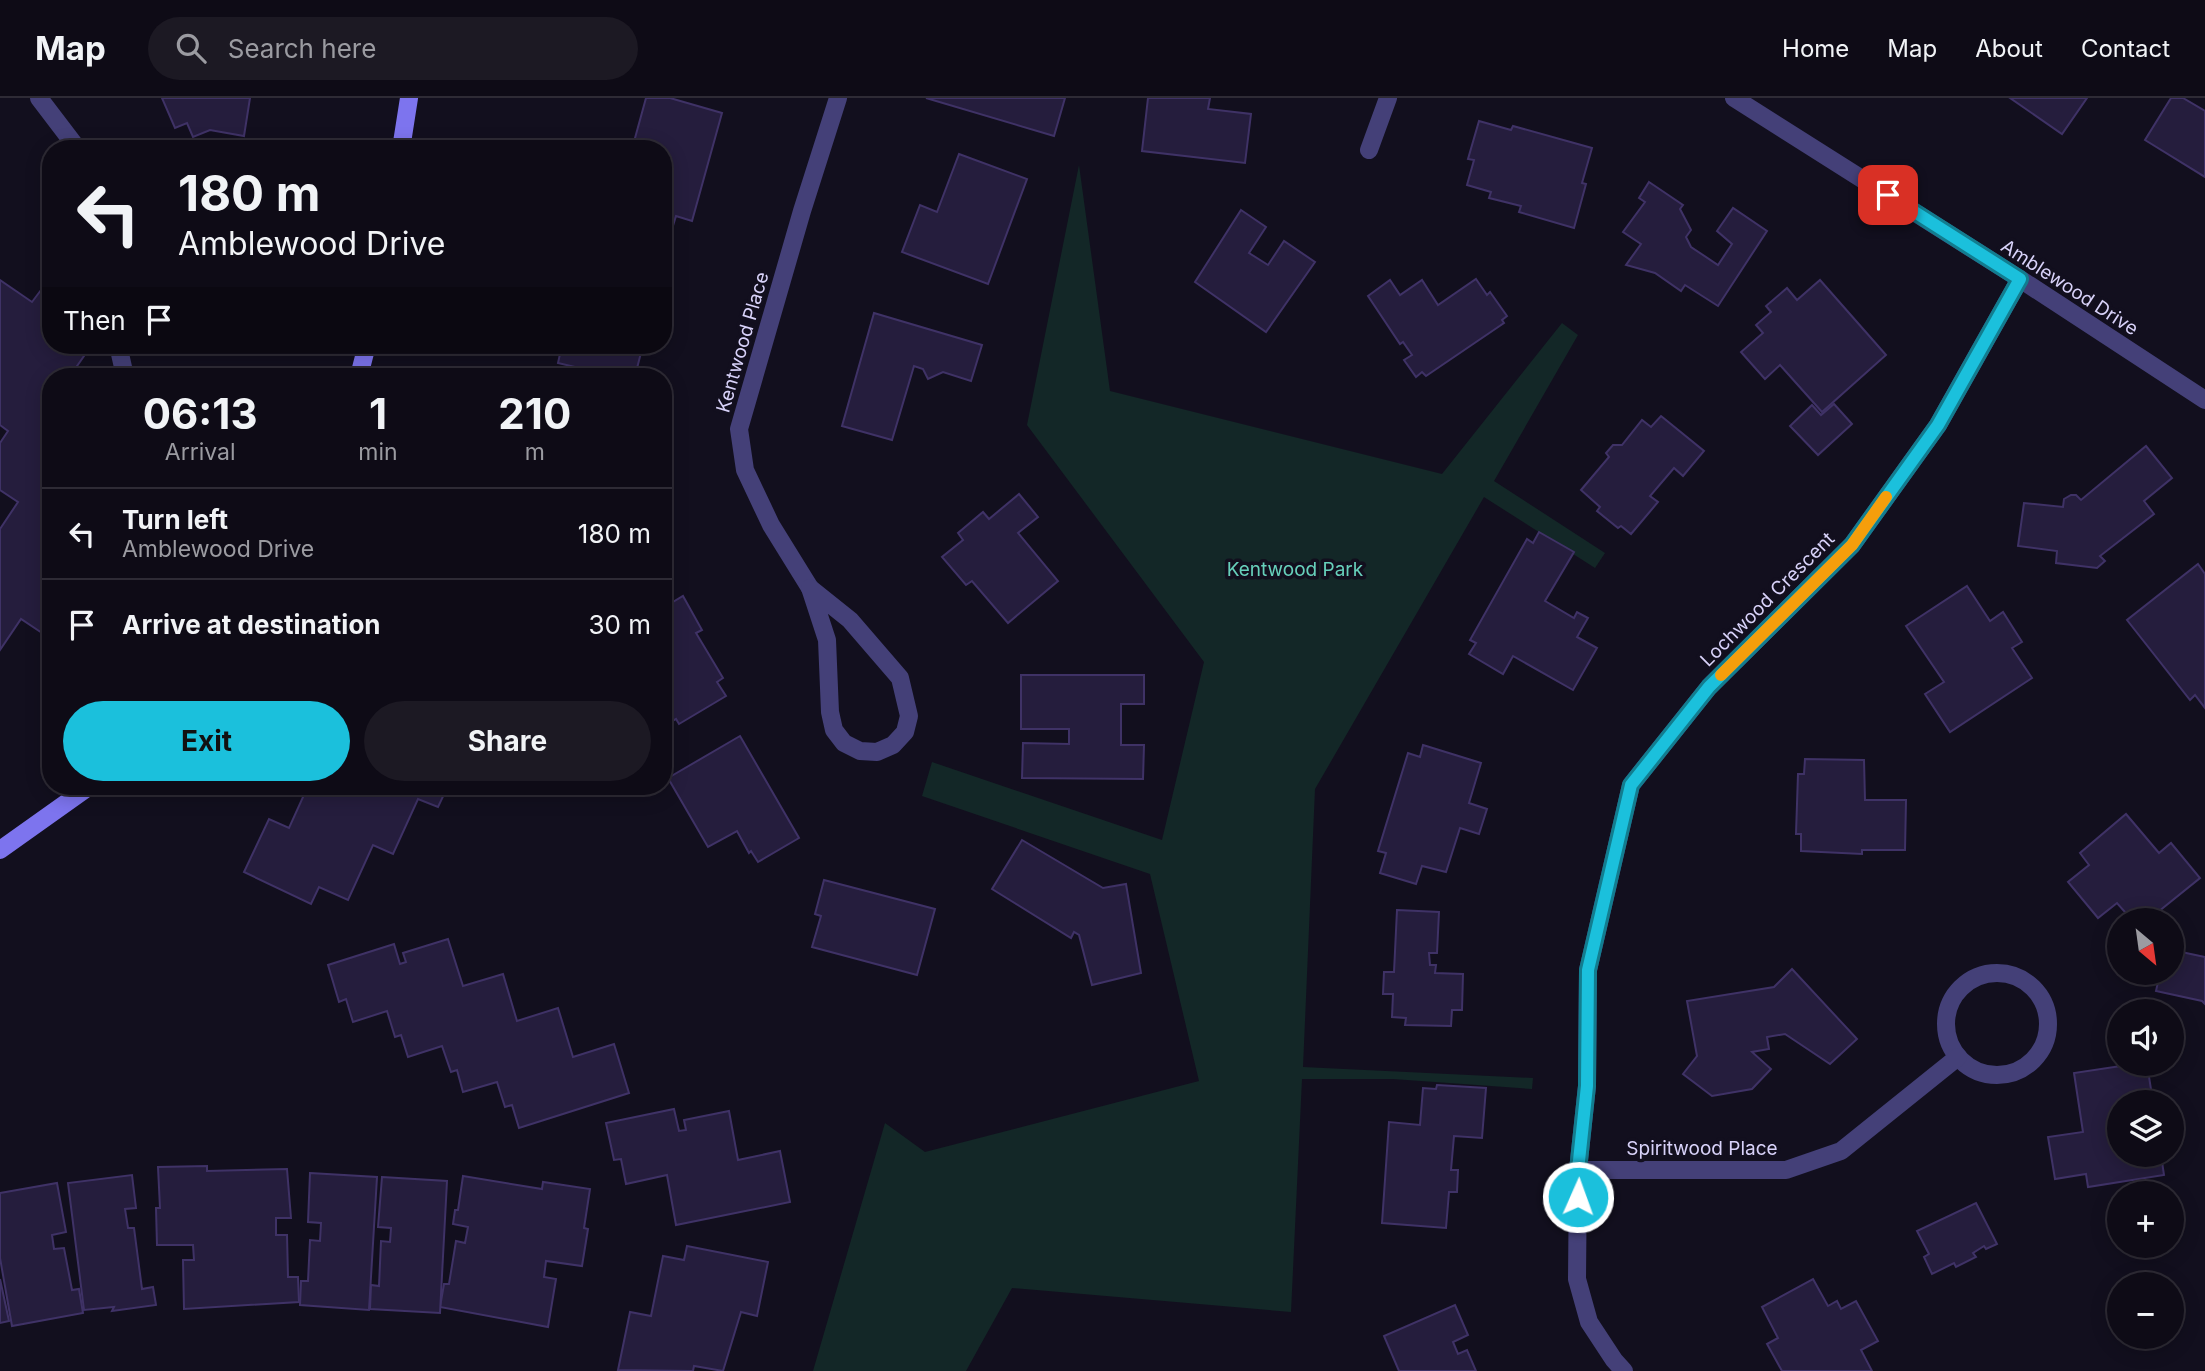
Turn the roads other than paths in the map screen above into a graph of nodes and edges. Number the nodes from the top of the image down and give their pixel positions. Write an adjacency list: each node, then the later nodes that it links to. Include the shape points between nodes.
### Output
1 (39, 98): 6 (street)
2 (409, 98): 7 (main road)
3 (838, 98): 11 (street, Kentwood Place, via 739,429 745,470 771,525)
4 (1388, 98): 8 (street)
5 (1734, 98): 9 (street, Amblewood Drive)
6 (71, 140)
7 (402, 140)
8 (1369, 150)
9 (2020, 279): 10 (street, Amblewood Drive); 15 (street, Lochwood Crescent, via 1938,425 1852,545 1709,687 1631,785 1588,970 1587,1086)
10 (2205, 400)
11 (810, 588): 11 (street, Kentwood Place, via 827,639 834,730 844,743 860,751 877,752 893,745 905,732 909,716 900,678 850,620)
12 (77, 795): 13 (main road)
13 (0, 850)
14 (1958, 1057): 14 (street, via 1970,1068 1993,1074 2017,1071 2031,1062 2042,1049 2048,1018 2034,988 2004,972 1969,980 1956,992 1945,1025); 15 (street, Spiritwood Place, via 1841,1151 1786,1170)
15 (1578, 1170): 16 (street, Lochwood Crescent, via 1577,1279 1589,1322)
16 (1624, 1371)

